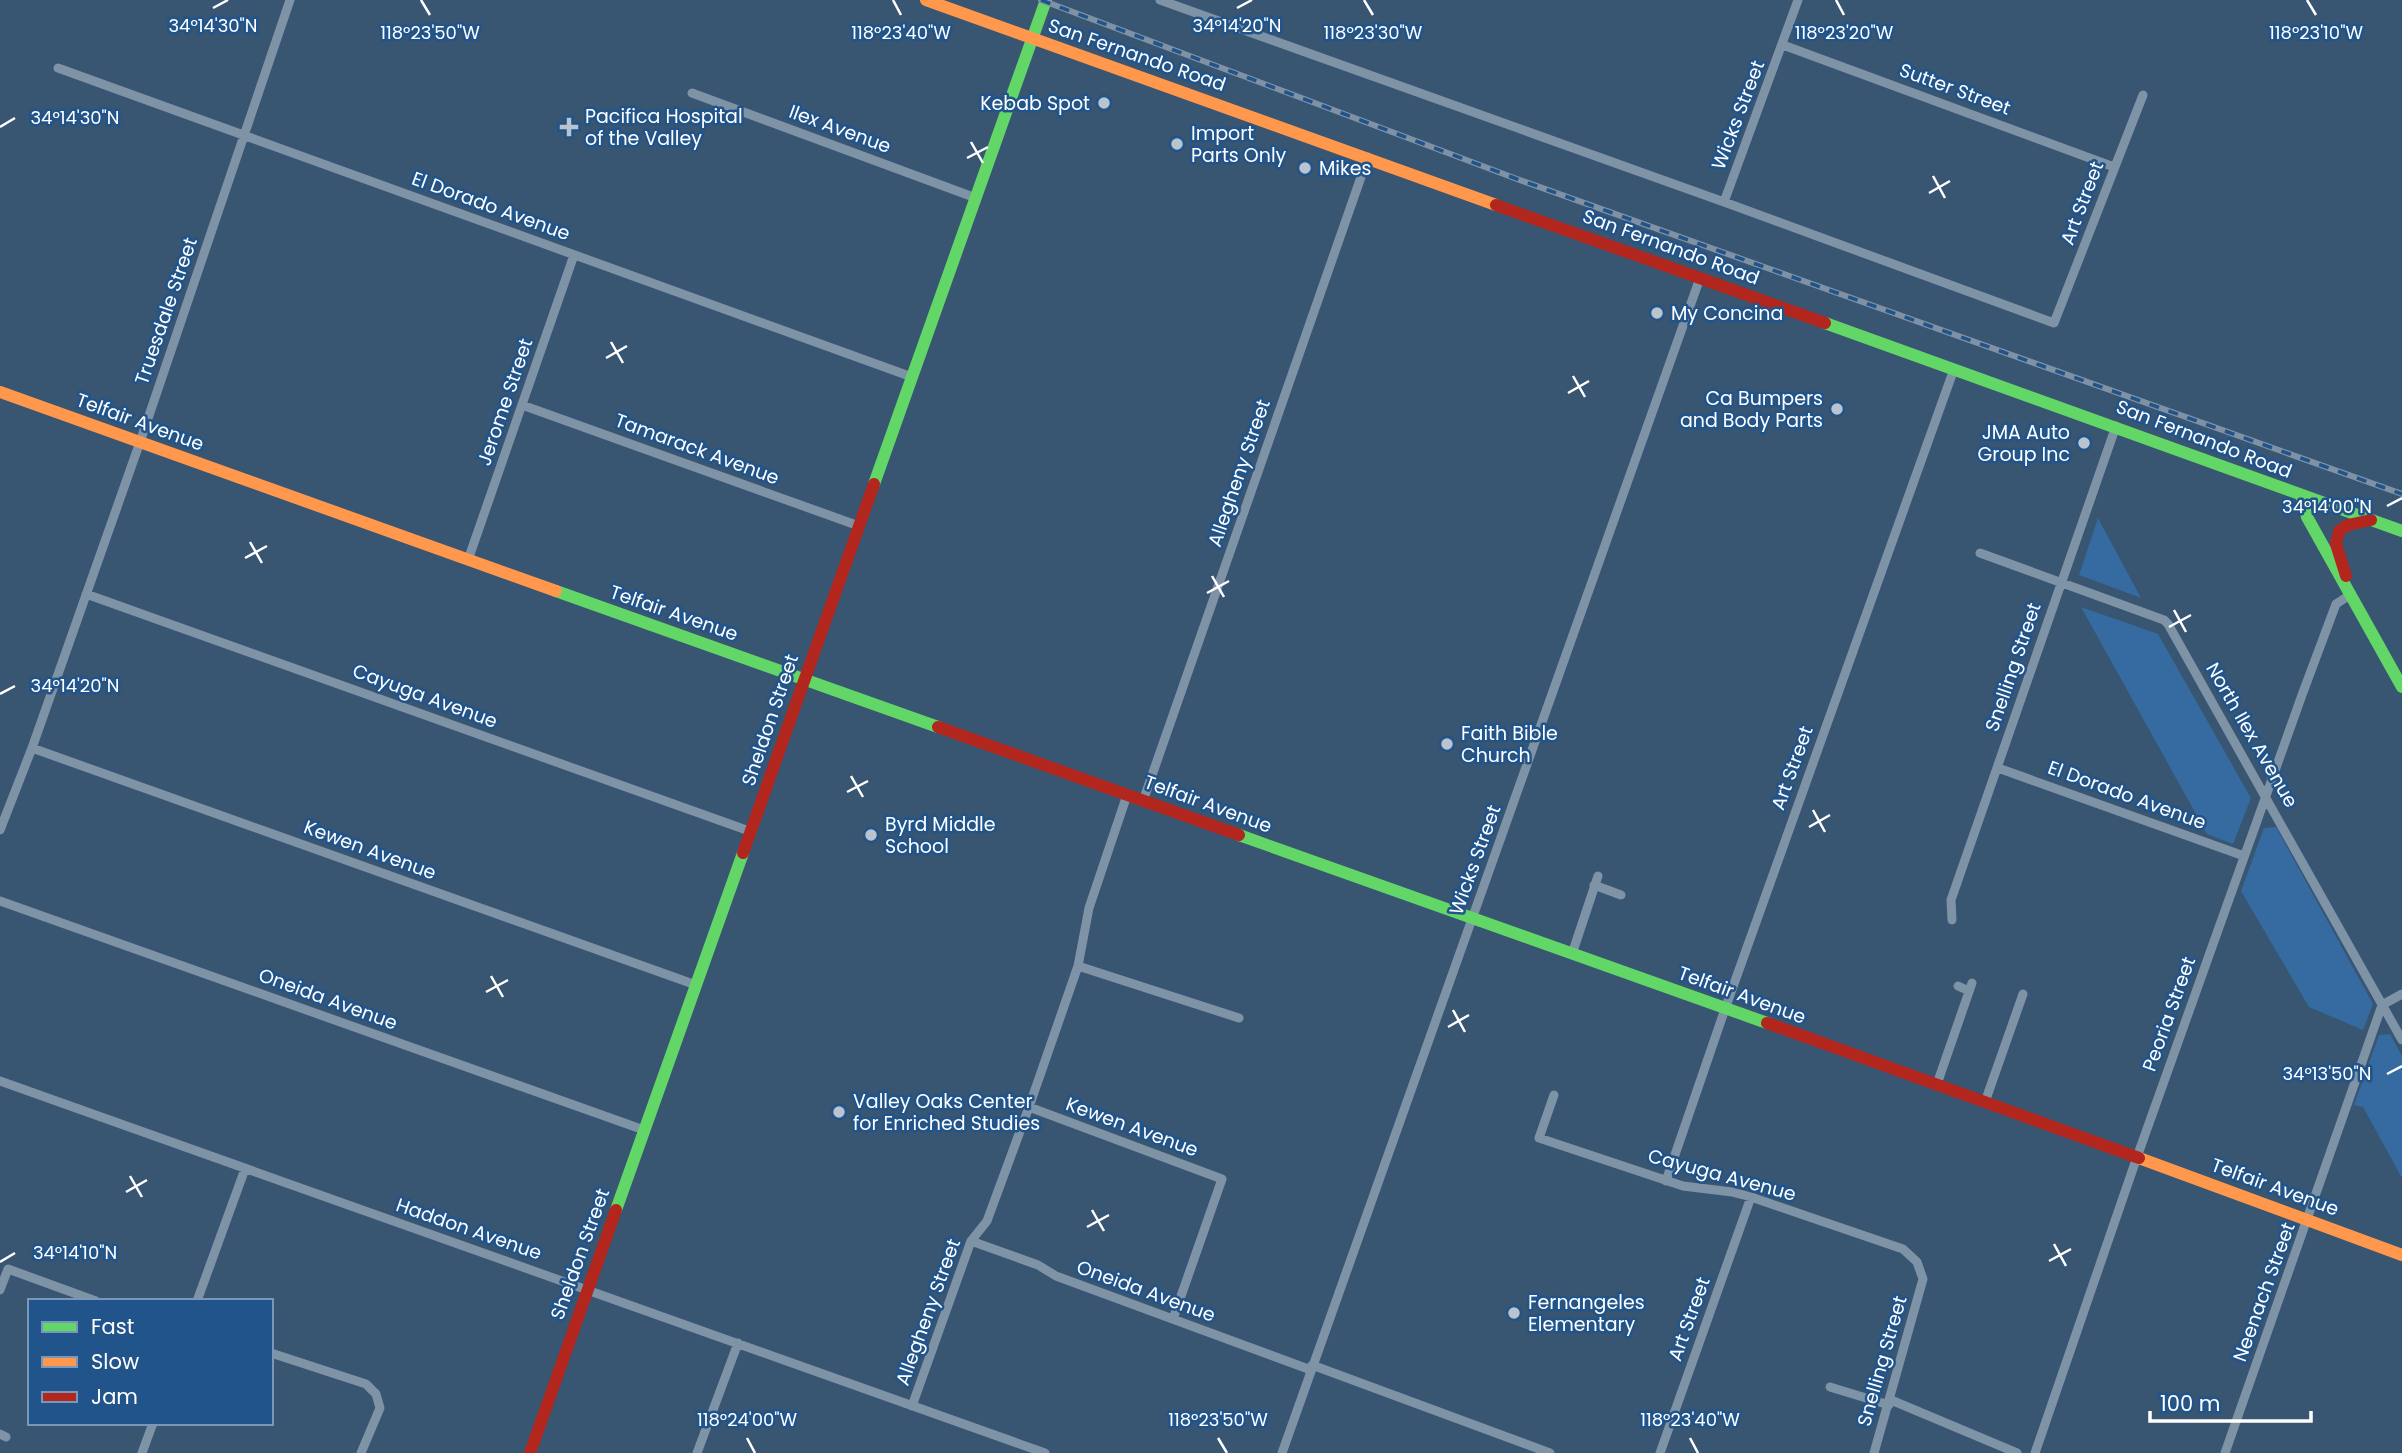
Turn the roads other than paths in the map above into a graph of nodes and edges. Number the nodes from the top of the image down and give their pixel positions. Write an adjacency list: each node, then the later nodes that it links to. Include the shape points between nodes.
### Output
1 (290, 0): 11 (street, Truesdale Street)
2 (926, 0): 6 (main road, San Fernando Road)
3 (1046, 0): 6 (main road, Sheldon Street)
4 (1160, 0): 15 (street)
5 (1798, 0): 7 (street, Wicks Street)
6 (1032, 38): 12 (main road, San Fernando Road); 14 (main road, Sheldon Street)
7 (1783, 45): 13 (street, Sutter Street); 15 (street, Wicks Street)
8 (58, 68): 11 (street, El Dorado Avenue)
9 (692, 93): 14 (street, Ilex Avenue)
10 (2143, 95): 13 (street, Art Street)
11 (244, 134): 16 (street, El Dorado Avenue); 23 (street, Truesdale Street)
12 (1368, 157): 17 (main road, San Fernando Road); 39 (street, Allegheny Street)
13 (2114, 167): 15 (street, Art Street, via 2054,323)
14 (976, 198): 19 (main road, Sheldon Street)
15 (1724, 202)
16 (574, 255): 19 (street, El Dorado Avenue); 21 (street, Jerome Street)
17 (1700, 278): 18 (main road, San Fernando Road); 45 (street, Wicks Street)
18 (1954, 369): 22 (main road, San Fernando Road); 54 (street, Art Street)
19 (912, 377): 26 (main road, Sheldon Street)
20 (0, 392): 23 (main road, Telfair Avenue)
21 (522, 405): 26 (street, Tamarack Avenue); 29 (street, Jerome Street)
22 (2116, 426): 24 (main road, San Fernando Road); 30 (street, Snelling Street)
23 (140, 442): 29 (main road, Telfair Avenue); 31 (street, Truesdale Street)
24 (2301, 495): 25 (main road, San Fernando Road); 32 (main road, via 2307,517)
25 (2371, 520): 27 (main road, San Fernando Road); 32 (main road, via 2348,525 2337,536)
26 (859, 526): 33 (main road, Sheldon Street)
27 (2402, 531)
28 (1980, 553): 30 (street, North Ilex Avenue)
29 (468, 560): 33 (main road, Telfair Avenue)
30 (2060, 583): 36 (street, Snelling Street); 38 (street, North Ilex Avenue, via 2168,624)
31 (86, 594): 35 (street, Truesdale Street); 41 (street, Cayuga Avenue)
32 (2350, 595): 34 (main road); 38 (street, Peoria Street, via 2336,604)
33 (805, 679): 37 (main road, Telfair Avenue); 41 (main road, Sheldon Street)
34 (2402, 687)
35 (32, 748): 40 (street, Truesdale Street); 49 (street, Kewen Avenue)
36 (1998, 768): 42 (street, El Dorado Avenue); 46 (street, Snelling Street, via 1951,900)
37 (1127, 795): 39 (main road, Telfair Avenue); 48 (street, Allegheny Street, via 1089,908)
38 (2267, 797): 42 (street, Peoria Street); 53 (street, North Ilex Avenue)
39 (1143, 801): 45 (main road, Telfair Avenue)
40 (0, 830)
41 (752, 832): 49 (main road, Sheldon Street)
42 (2245, 856): 63 (street, Peoria Street)
43 (1621, 895): 47 (street, via 1596,881)
44 (0, 901): 62 (street, Oneida Avenue)
45 (1473, 920): 47 (main road, Telfair Avenue); 78 (street, Wicks Street)
46 (1952, 920)
47 (1572, 954): 54 (main road, Telfair Avenue)
48 (1078, 966): 55 (street); 61 (street, Allegheny Street)
49 (696, 985): 62 (main road, Sheldon Street)
50 (1958, 986): 58 (street, via 1971,987)
51 (2023, 994): 60 (street)
52 (2402, 994): 53 (street)
53 (2382, 1005): 56 (street, North Ilex Avenue); 67 (street, Neenach Street)
54 (1725, 1009): 58 (main road, Telfair Avenue); 65 (street, Art Street)
55 (1239, 1018)
56 (2402, 1040)
57 (0, 1081): 64 (street, Haddon Avenue)
58 (1937, 1084): 60 (main road, Telfair Avenue)
59 (1554, 1095): 65 (street, Cayuga Avenue, via 1539,1138)
60 (1985, 1102): 63 (main road, Telfair Avenue)
61 (1029, 1107): 68 (street, Allegheny Street, via 987,1221); 75 (street, Kewen Avenue, via 1222,1179)
62 (644, 1130): 71 (main road, Sheldon Street)
63 (2137, 1157): 67 (main road, Telfair Avenue); 93 (street, Peoria Street)
64 (245, 1170): 71 (street, Haddon Avenue); 74 (street)
65 (1666, 1181): 66 (street, Cayuga Avenue)
66 (1751, 1198): 70 (street, Cayuga Avenue, via 1903,1249 1917,1262); 90 (street, Art Street)
67 (2308, 1219): 69 (main road, Telfair Avenue); 94 (street, Neenach Street)
68 (971, 1241): 75 (street, Oneida Avenue); 81 (street, Allegheny Street)
69 (2402, 1255)
70 (1923, 1279): 80 (street, Snelling Street)
71 (588, 1289): 76 (street, Haddon Avenue); 85 (main road, Sheldon Street)
72 (0, 1290): 73 (street, via 8,1269)
73 (90, 1299)
74 (198, 1299)
75 (1173, 1319): 78 (street, Oneida Avenue)
76 (738, 1343): 81 (street, Haddon Avenue); 86 (street)
77 (273, 1354): 84 (street, via 366,1384 376,1394 380,1408)
78 (1311, 1368): 88 (street, Wicks Street); 89 (street, Oneida Avenue)
79 (1830, 1387): 80 (street)
80 (1890, 1402): 91 (street, Snelling Street); 92 (street)
81 (912, 1406): 87 (street, Haddon Avenue)
82 (152, 1425): 83 (street)
83 (142, 1453)
84 (361, 1453)
85 (530, 1453)
86 (697, 1453)
87 (1045, 1453)
88 (1282, 1453)
89 (1550, 1453)
90 (1660, 1453)
91 (1874, 1453)
92 (2017, 1453)
93 (2035, 1453)
94 (2225, 1453)

